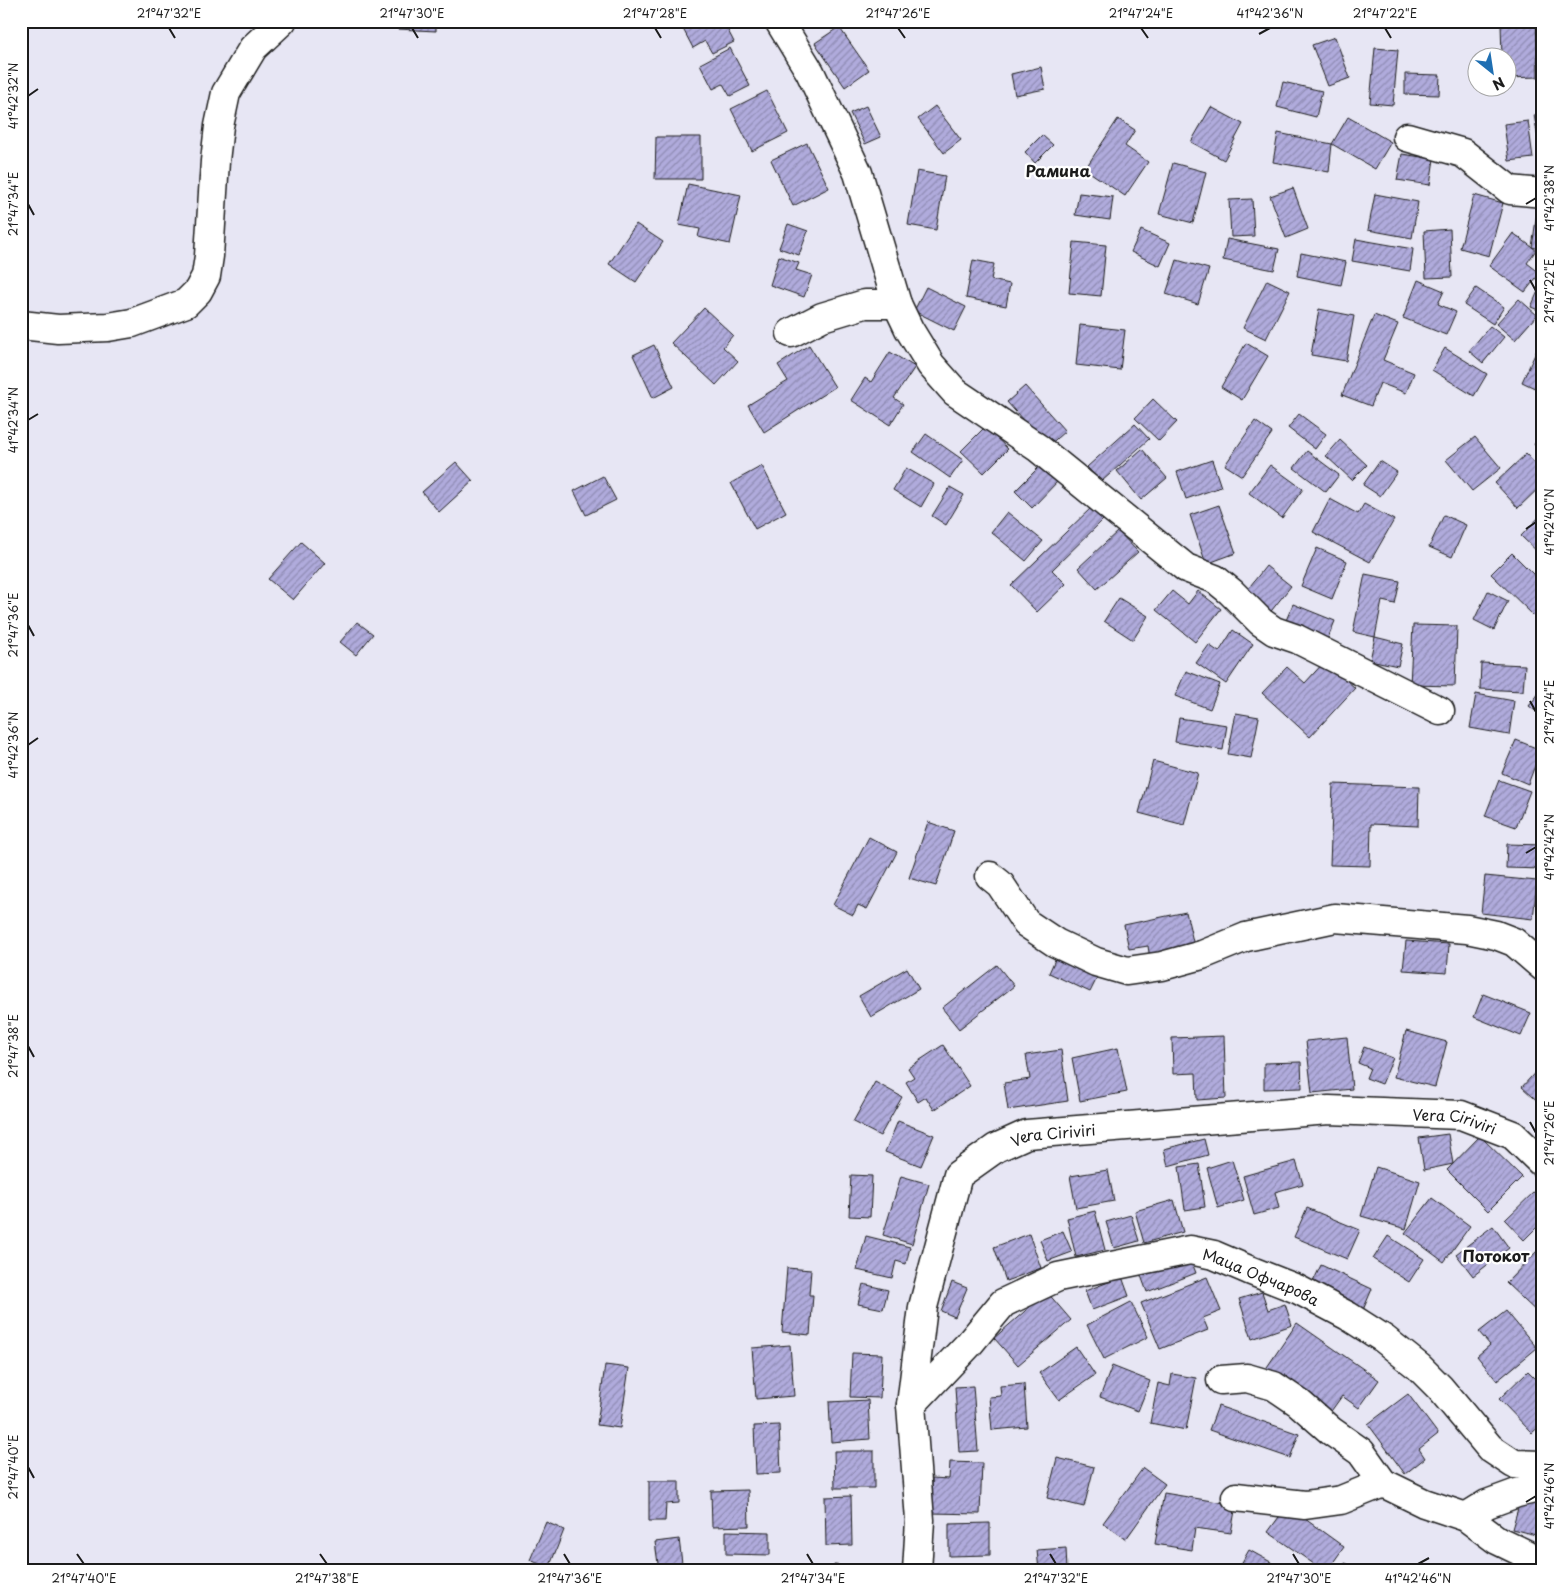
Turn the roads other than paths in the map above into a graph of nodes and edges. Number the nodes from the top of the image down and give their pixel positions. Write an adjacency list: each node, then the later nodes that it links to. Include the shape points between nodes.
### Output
1 (282, 21): 6 (street, via 253,48 226,93 215,161 209,256 206,276 198,291 186,302 132,323 58,329)
2 (779, 21): 5 (street, via 810,72 858,173)
3 (1408, 137): 4 (street, via 1463,153 1510,190)
4 (1543, 193)
5 (897, 304): 7 (street, via 865,304 822,317); 8 (street, via 931,365 955,392 1038,448 1186,568 1215,579 1274,631 1297,639)
6 (21, 325)
7 (791, 333)
8 (1440, 711)
9 (990, 876): 10 (street, via 1000,884 1026,923 1056,943 1096,962 1127,971 1162,966 1246,937 1335,918 1467,929 1496,935 1514,942)
10 (1543, 967)
11 (1543, 1164): 13 (street, Vera Ciriviri, via 1513,1135 1461,1114 1329,1110 1027,1134 996,1148 958,1175 923,1307)
12 (1221, 1380): 15 (street, via 1247,1378 1274,1386 1361,1452)
13 (911, 1405): 14 (street, Маца Офчарова, via 1003,1303 1058,1277 1190,1250 1214,1255 1297,1289 1348,1316 1419,1367 1490,1448 1514,1464); 20 (street, Vera Ciriviri, via 920,1520)
14 (1543, 1465)
15 (1383, 1483): 17 (street, via 1341,1500 1305,1505); 18 (street, via 1424,1503)
16 (1543, 1487): 18 (street, via 1487,1504)
17 (1236, 1497)
18 (1466, 1517): 19 (street, via 1497,1540)
19 (1543, 1565)
20 (917, 1571)

